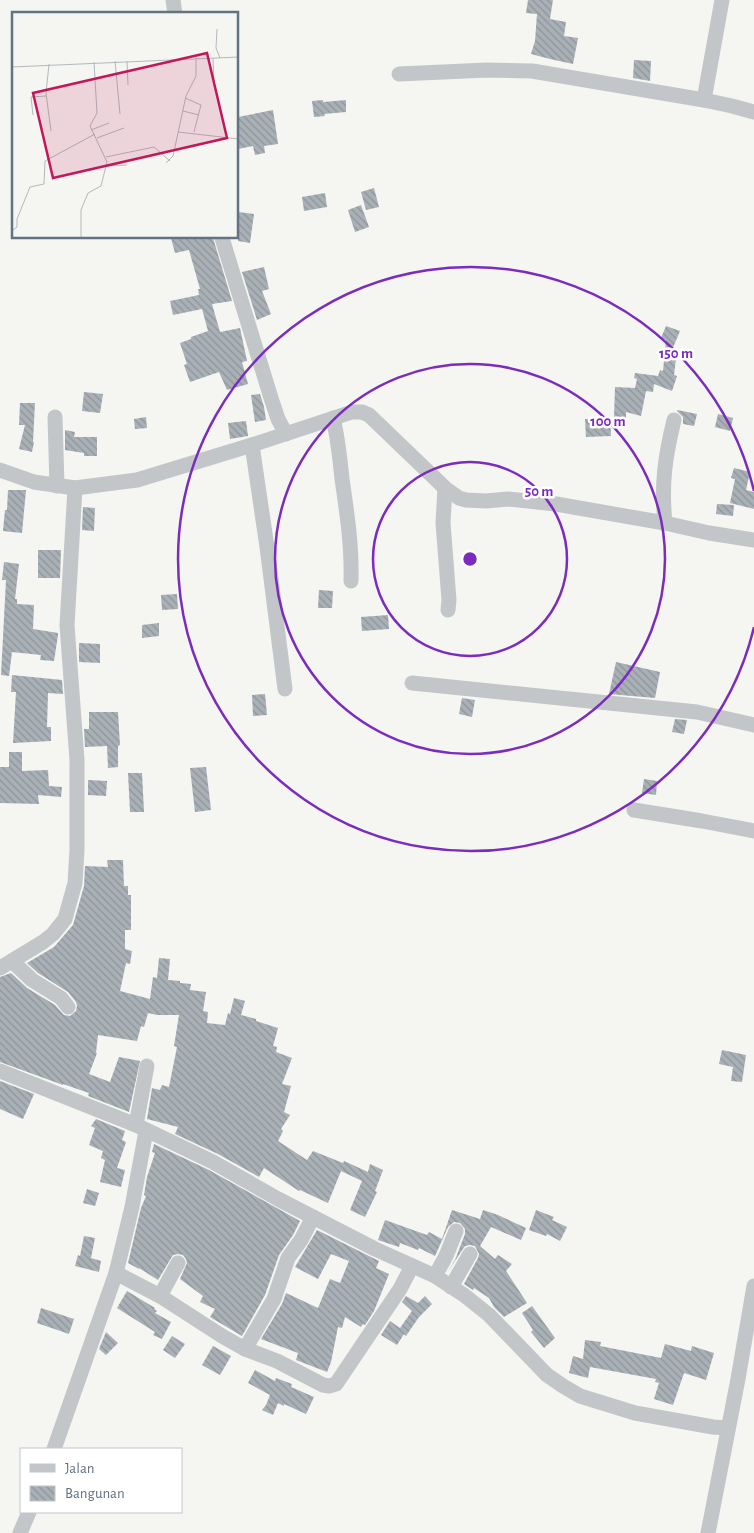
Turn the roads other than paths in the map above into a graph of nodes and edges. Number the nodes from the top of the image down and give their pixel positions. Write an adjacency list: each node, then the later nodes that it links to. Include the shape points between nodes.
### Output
1 (722, 0): 3 (street)
2 (399, 74): 3 (street, via 532,71)
3 (704, 100): 4 (street)
4 (754, 112)
5 (222, 239): 9 (street, via 271,398)
6 (55, 417): 12 (street)
7 (333, 418): 9 (street); 14 (street, via 352,412 369,414); 17 (street, via 347,508)
8 (674, 420): 15 (street, via 663,473)
9 (286, 434): 10 (street)
10 (252, 445): 13 (street, via 136,480); 20 (street)
11 (1, 473): 12 (street)
12 (57, 486): 13 (street)
13 (75, 488): 24 (street, via 67,625 77,760 77,873 65,919 49,937)
14 (445, 488): 15 (street, via 459,498 539,502); 18 (street, via 443,523)
15 (665, 523): 16 (street)
16 (754, 540)
17 (351, 580)
18 (448, 610)
19 (412, 683): 21 (street, via 697,712)
20 (285, 689)
21 (754, 725)
22 (634, 810): 23 (street)
23 (754, 831)
24 (6, 964): 25 (street, via 61,998)
25 (68, 1008)
26 (146, 1066): 28 (street)
27 (0, 1071): 28 (street)
28 (141, 1128): 29 (street, via 213,1162); 34 (street, via 132,1207)
29 (313, 1217): 33 (street); 39 (street, via 288,1258 274,1299)
30 (456, 1231): 35 (street)
31 (470, 1254): 37 (street)
32 (178, 1263): 38 (street)
33 (412, 1266): 35 (street); 39 (street, via 400,1289 334,1385 323,1385 277,1361)
34 (116, 1273): 38 (street); 41 (street)
35 (434, 1276): 37 (street)
36 (754, 1286): 40 (street)
37 (451, 1287): 40 (street, via 489,1315 547,1375 580,1396 635,1413)
38 (160, 1296): 39 (street)
39 (245, 1349)
40 (728, 1428): 44 (street)
41 (54, 1448)
42 (29, 1513): 43 (street)
43 (20, 1533)
44 (708, 1533)

